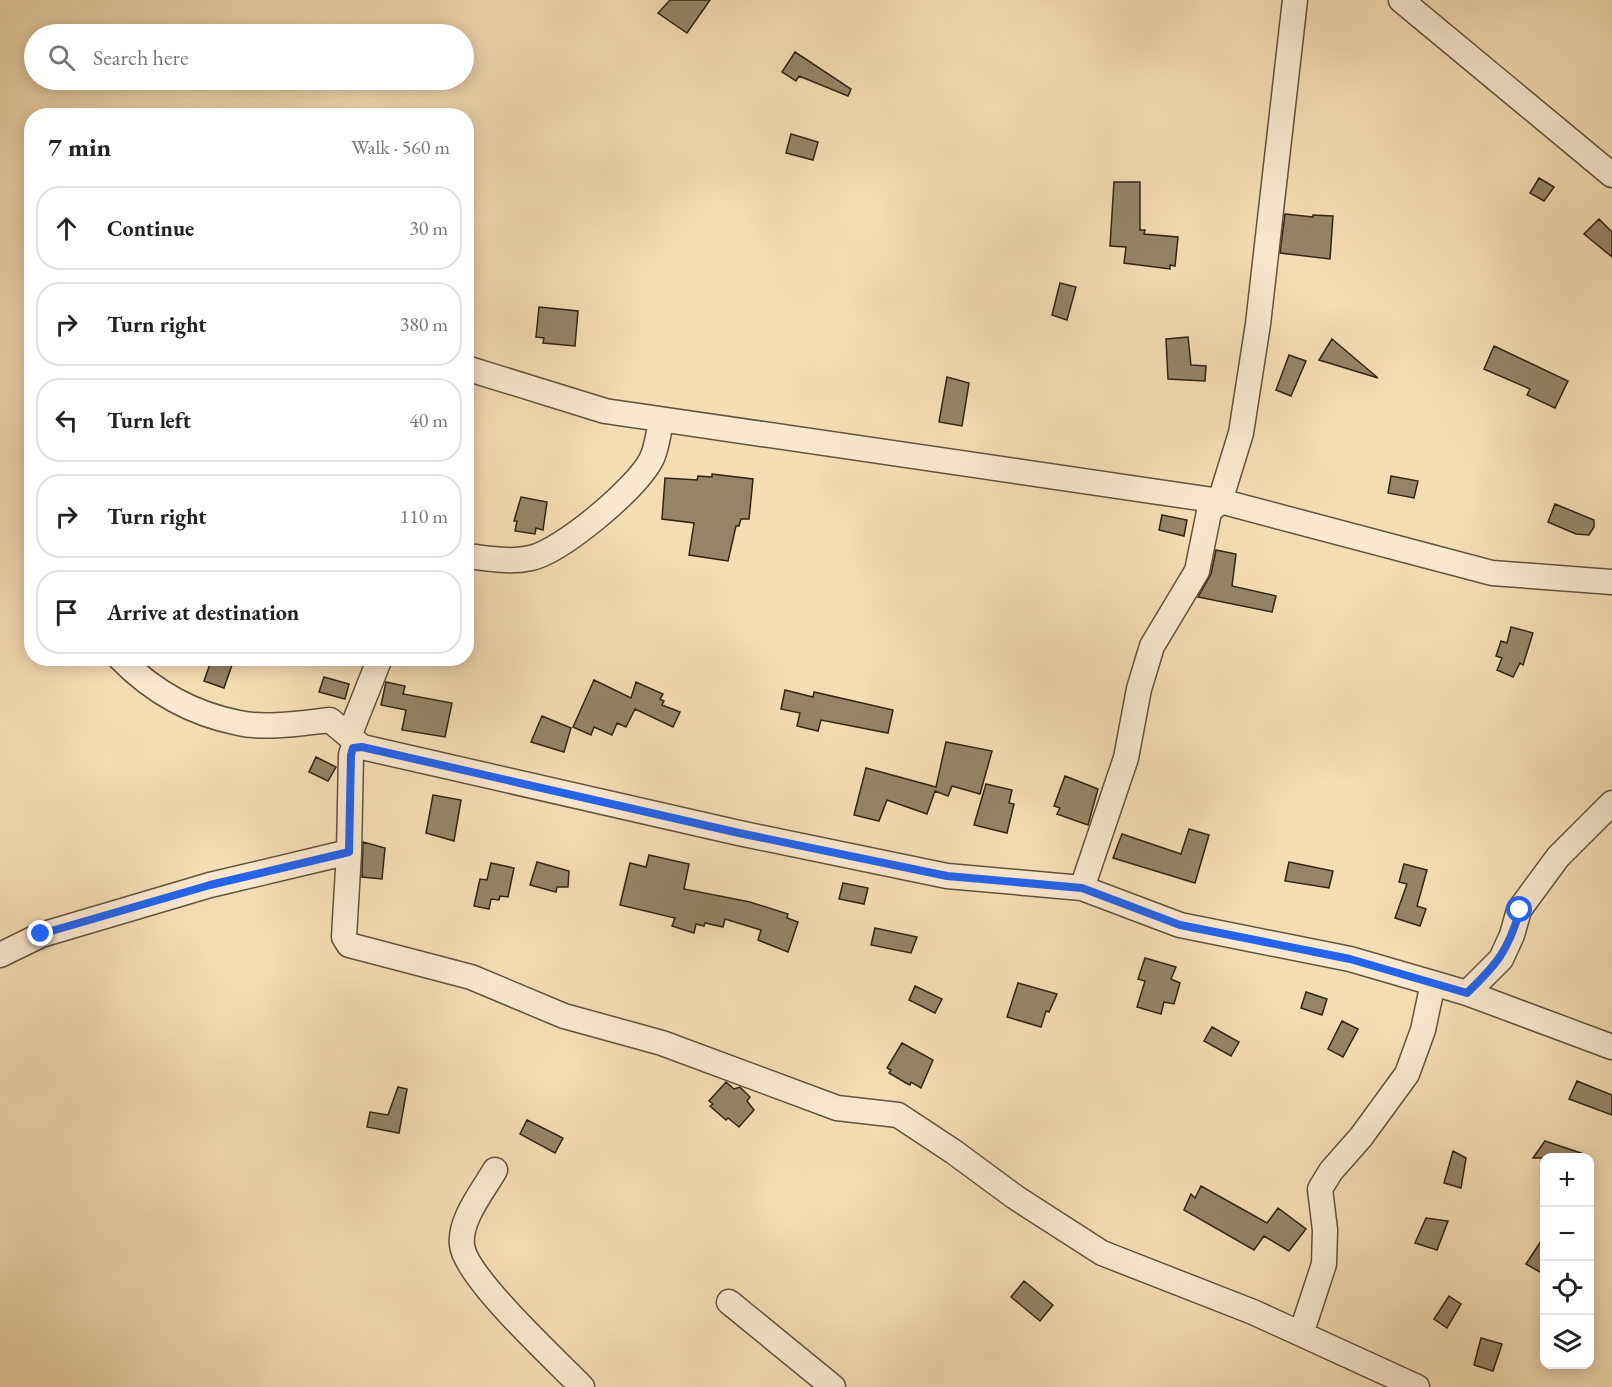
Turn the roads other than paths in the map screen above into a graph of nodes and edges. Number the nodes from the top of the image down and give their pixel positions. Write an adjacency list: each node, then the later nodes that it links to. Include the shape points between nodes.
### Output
1 (1295, 0): 6 (street, via 1258,324 1241,433)
2 (1401, 0): 3 (street)
3 (1612, 175)
4 (474, 370): 5 (street, via 605,411)
5 (662, 420): 6 (street); 7 (street, via 652,459 634,484 569,538 532,558)
6 (1220, 501): 8 (street, via 1492,573); 14 (street, via 1209,512 1197,571 1152,646 1126,758)
7 (474, 557)
8 (1612, 582)
9 (128, 666): 11 (street, via 142,681 184,706 240,724 330,720)
10 (378, 666): 11 (street)
11 (355, 741): 13 (street, via 351,755); 14 (street, via 739,833 947,876)
12 (1612, 802): 17 (street, via 1558,857 1520,910 1501,959)
13 (349, 852): 15 (street, via 210,885 41,934); 21 (street, via 344,937 350,945 471,977 564,1016 662,1043 837,1108 898,1115 1102,1253)
14 (1082, 888): 16 (street, via 1180,925 1350,959)
15 (0, 955)
16 (1433, 983): 17 (street); 21 (street, via 1423,1030 1407,1074 1320,1189 1324,1264)
17 (1467, 993): 18 (street)
18 (1612, 1047)
19 (495, 1170): 22 (street, via 463,1227 462,1245 472,1268 507,1310)
20 (729, 1302): 23 (street)
21 (1301, 1334): 24 (street)
22 (582, 1387)
23 (833, 1387)
24 (1417, 1387)

